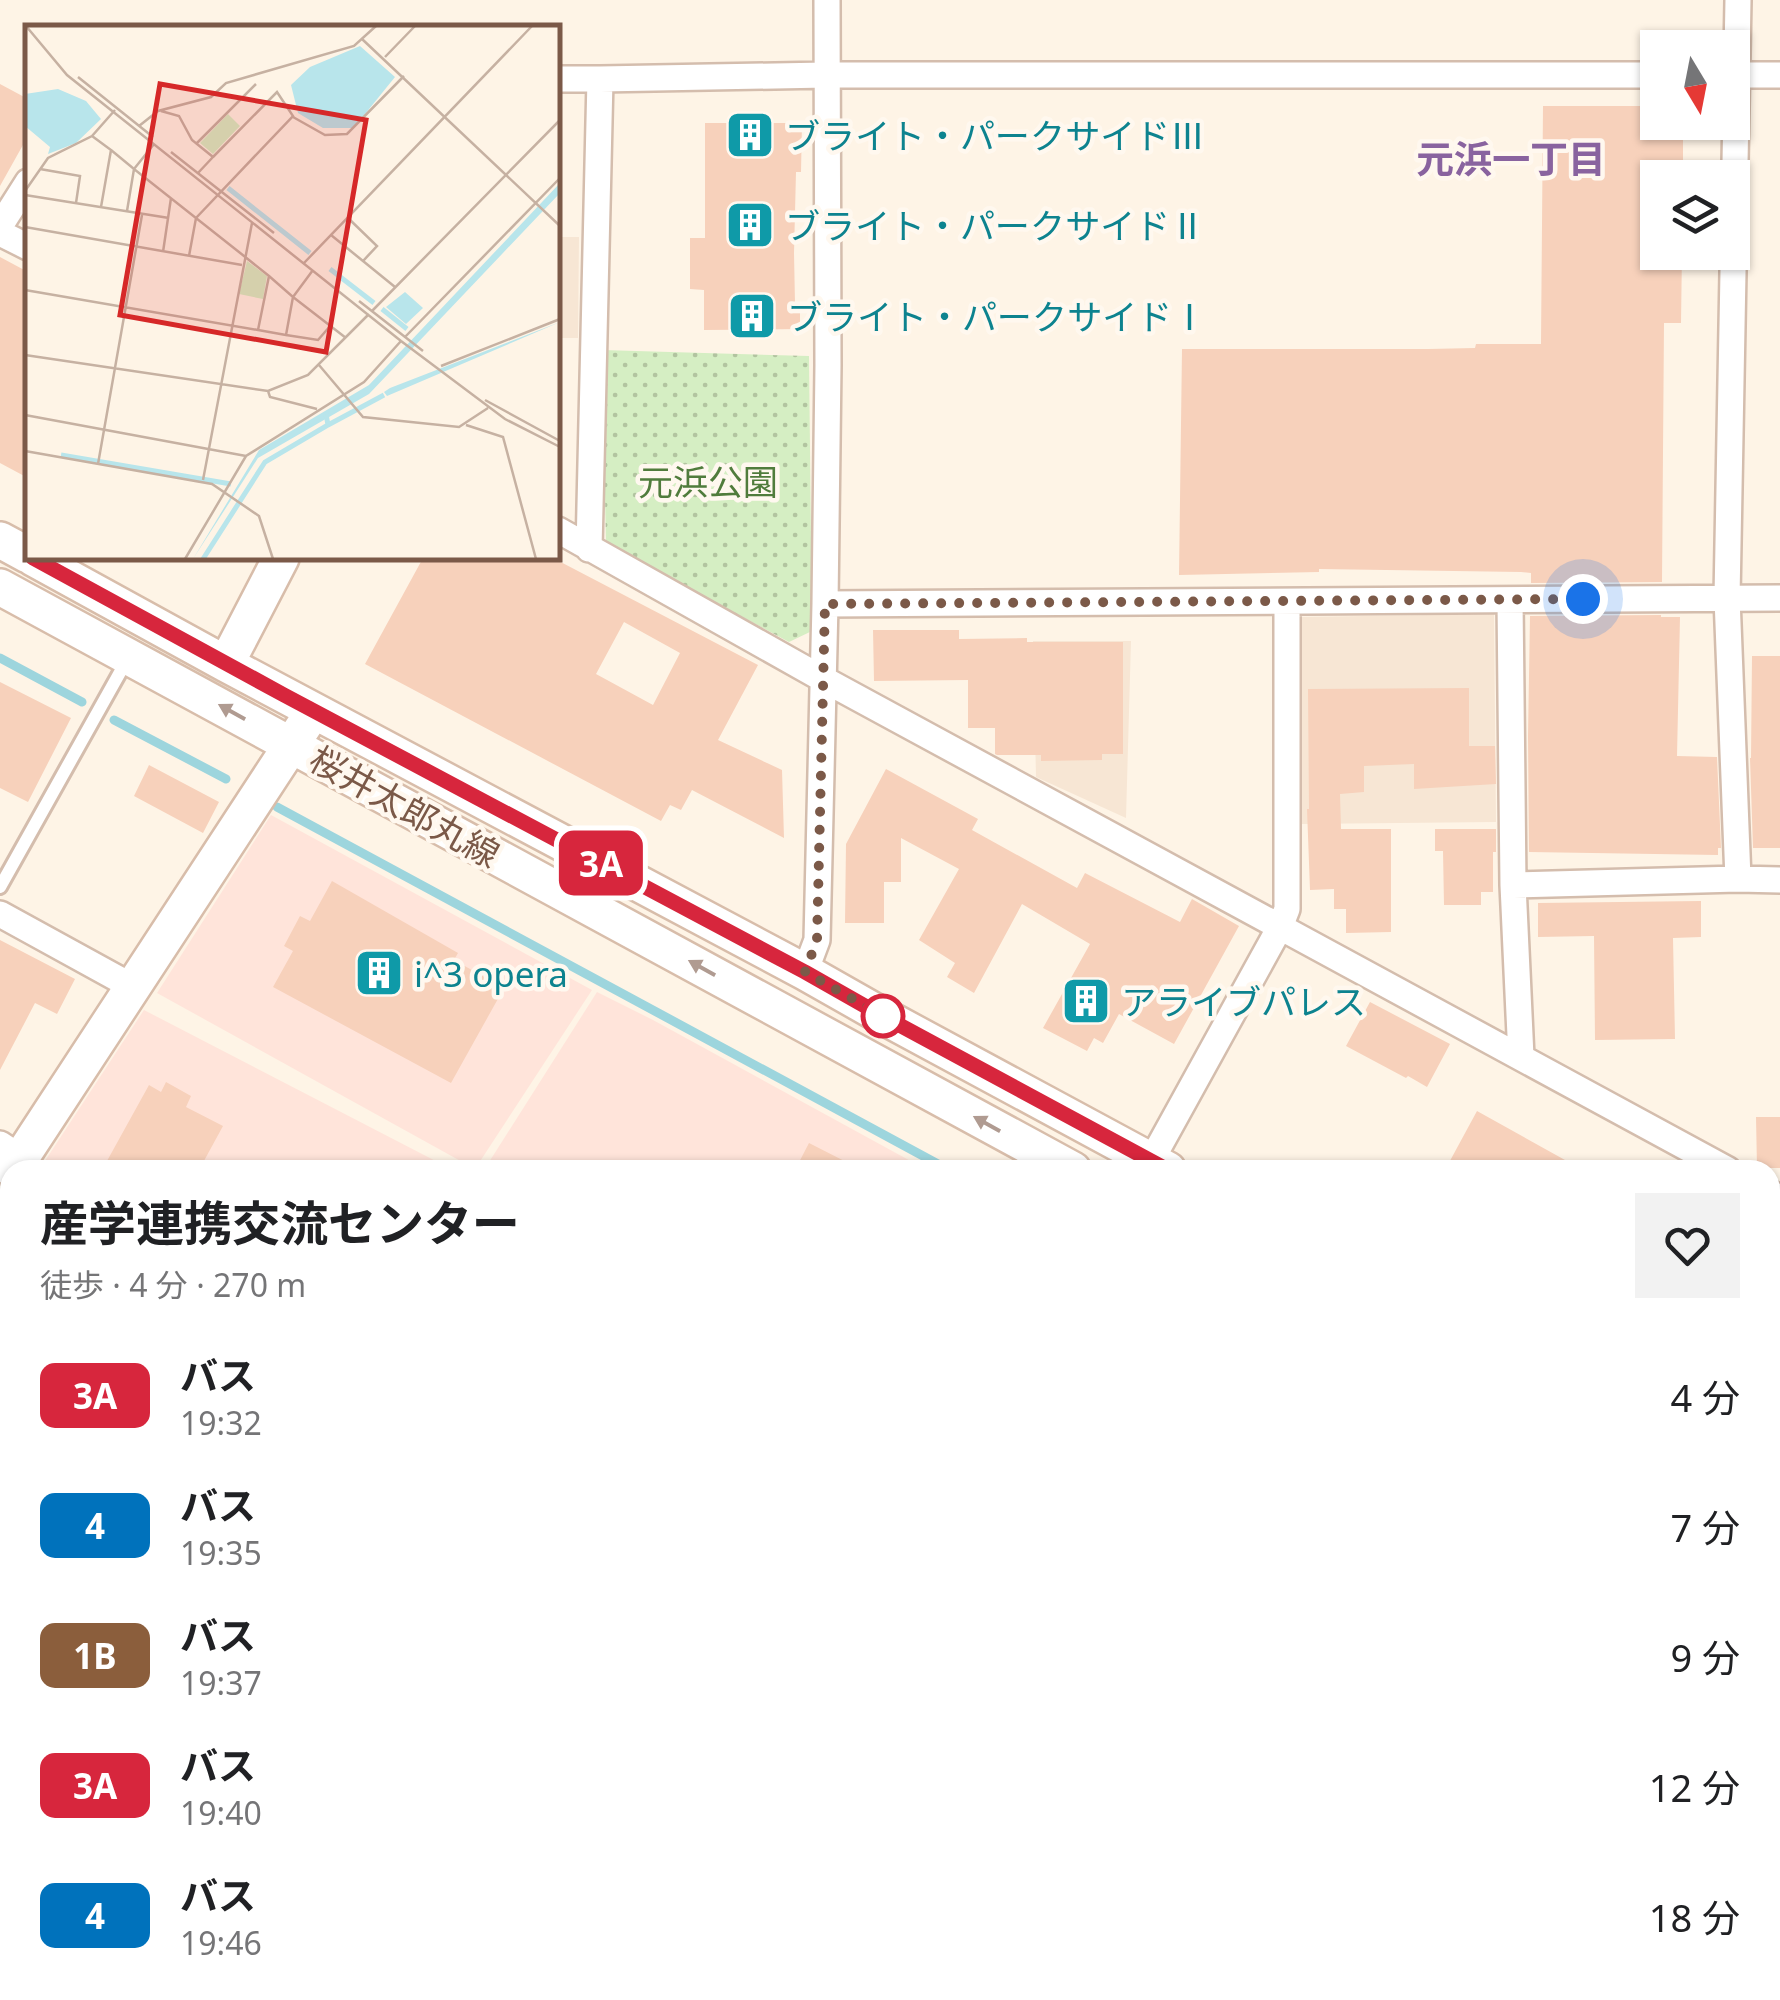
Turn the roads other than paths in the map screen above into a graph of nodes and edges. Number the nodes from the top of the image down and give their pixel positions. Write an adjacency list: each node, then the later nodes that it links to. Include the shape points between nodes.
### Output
1 (826, 0): 4 (street)
2 (1738, 0): 3 (street)
3 (1737, 30)
4 (826, 75): 5 (street); 9 (street); 25 (street)
5 (1640, 75)
6 (1750, 75): 7 (street)
7 (1780, 75)
8 (560, 79): 9 (street)
9 (600, 79): 16 (street)
10 (1734, 140): 21 (street)
11 (25, 187): 12 (street)
12 (0, 230): 13 (street)
13 (25, 246)
14 (560, 531): 16 (street)
15 (0, 540): 17 (main road, 桜井太郎丸線)
16 (589, 549): 28 (street)
17 (25, 553)
18 (37, 560): 27 (main road, 桜井太郎丸線)
19 (280, 560): 27 (main road)
20 (0, 586): 26 (main road, 桜井太郎丸線)
21 (1727, 598): 22 (street); 23 (street); 31 (street)
22 (1780, 598)
23 (1510, 600): 24 (street); 33 (street)
24 (1287, 603): 25 (street); 36 (street, via 1287,909)
25 (825, 604): 28 (street)
26 (130, 656): 30 (main road, 桜井太郎丸線, one-way to 26); 34 (lane)
27 (226, 664): 29 (main road, 桜井太郎丸線)
28 (823, 679): 36 (street); 37 (street, via 817,940)
29 (313, 710): 30 (main road); 37 (main road, 桜井太郎丸線)
30 (292, 744): 38 (main road); 41 (main road, 桜井太郎丸線, one-way to 30)
31 (1738, 879): 32 (street); 33 (street)
32 (1780, 880)
33 (1513, 886): 39 (street)
34 (0, 887)
35 (0, 914): 38 (street)
36 (1280, 928): 39 (street); 43 (street)
37 (805, 972): 42 (main road, 桜井太郎丸線)
38 (133, 987): 40 (main road)
39 (1520, 1057): 44 (street)
40 (12, 1160)
41 (1055, 1160)
42 (1142, 1160)
43 (1159, 1160)
44 (1710, 1160)

